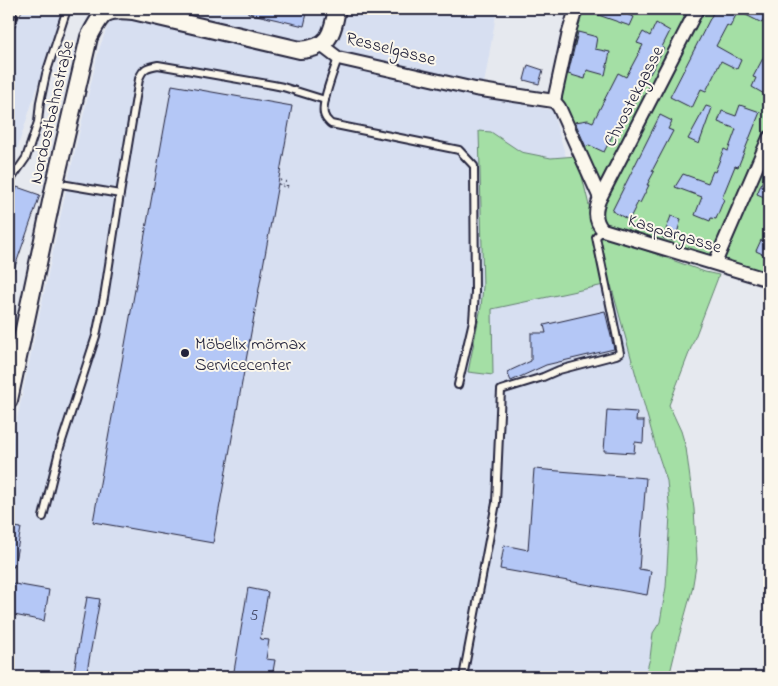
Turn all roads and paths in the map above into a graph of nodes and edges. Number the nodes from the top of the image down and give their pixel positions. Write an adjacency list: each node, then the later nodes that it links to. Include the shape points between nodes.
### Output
1 (67, 9): 11 (lane, via 46,74 38,122 26,158)
2 (337, 9): 6 (street, via 333,28)
3 (576, 9): 9 (street)
4 (698, 9): 16 (street, Chvostekgasse)
5 (102, 11): 6 (street, Resselgasse, via 133,11 300,50); 12 (street, Nordostbahnstraße, via 89,38)
6 (322, 44): 7 (street, Resselgasse)
7 (338, 58): 8 (lane); 9 (street, Resselgasse, via 475,89)
8 (325, 100): 15 (lane, via 273,85 158,65 148,67 139,79); 20 (lane, via 324,116 331,124 459,150 474,166 474,312)
9 (554, 101): 16 (street, via 560,107)
10 (769, 138): 18 (street)
11 (12, 178)
12 (55, 183): 15 (lane); 21 (street, Nordostbahnstraße)
13 (278, 184): 14 (path, via 287,186 287,182 280,180 278,185)
14 (288, 187)
15 (120, 194): 22 (lane, via 96,336 60,447)
16 (600, 198): 17 (street, Kaspargasse, via 596,213)
17 (603, 230): 18 (street, Kaspargasse); 23 (lane, via 596,237 620,353 502,390 496,503)
18 (715, 263): 19 (street, Kaspargasse)
19 (769, 280)
20 (458, 385)
21 (9, 400)
22 (43, 517)
23 (463, 677)

